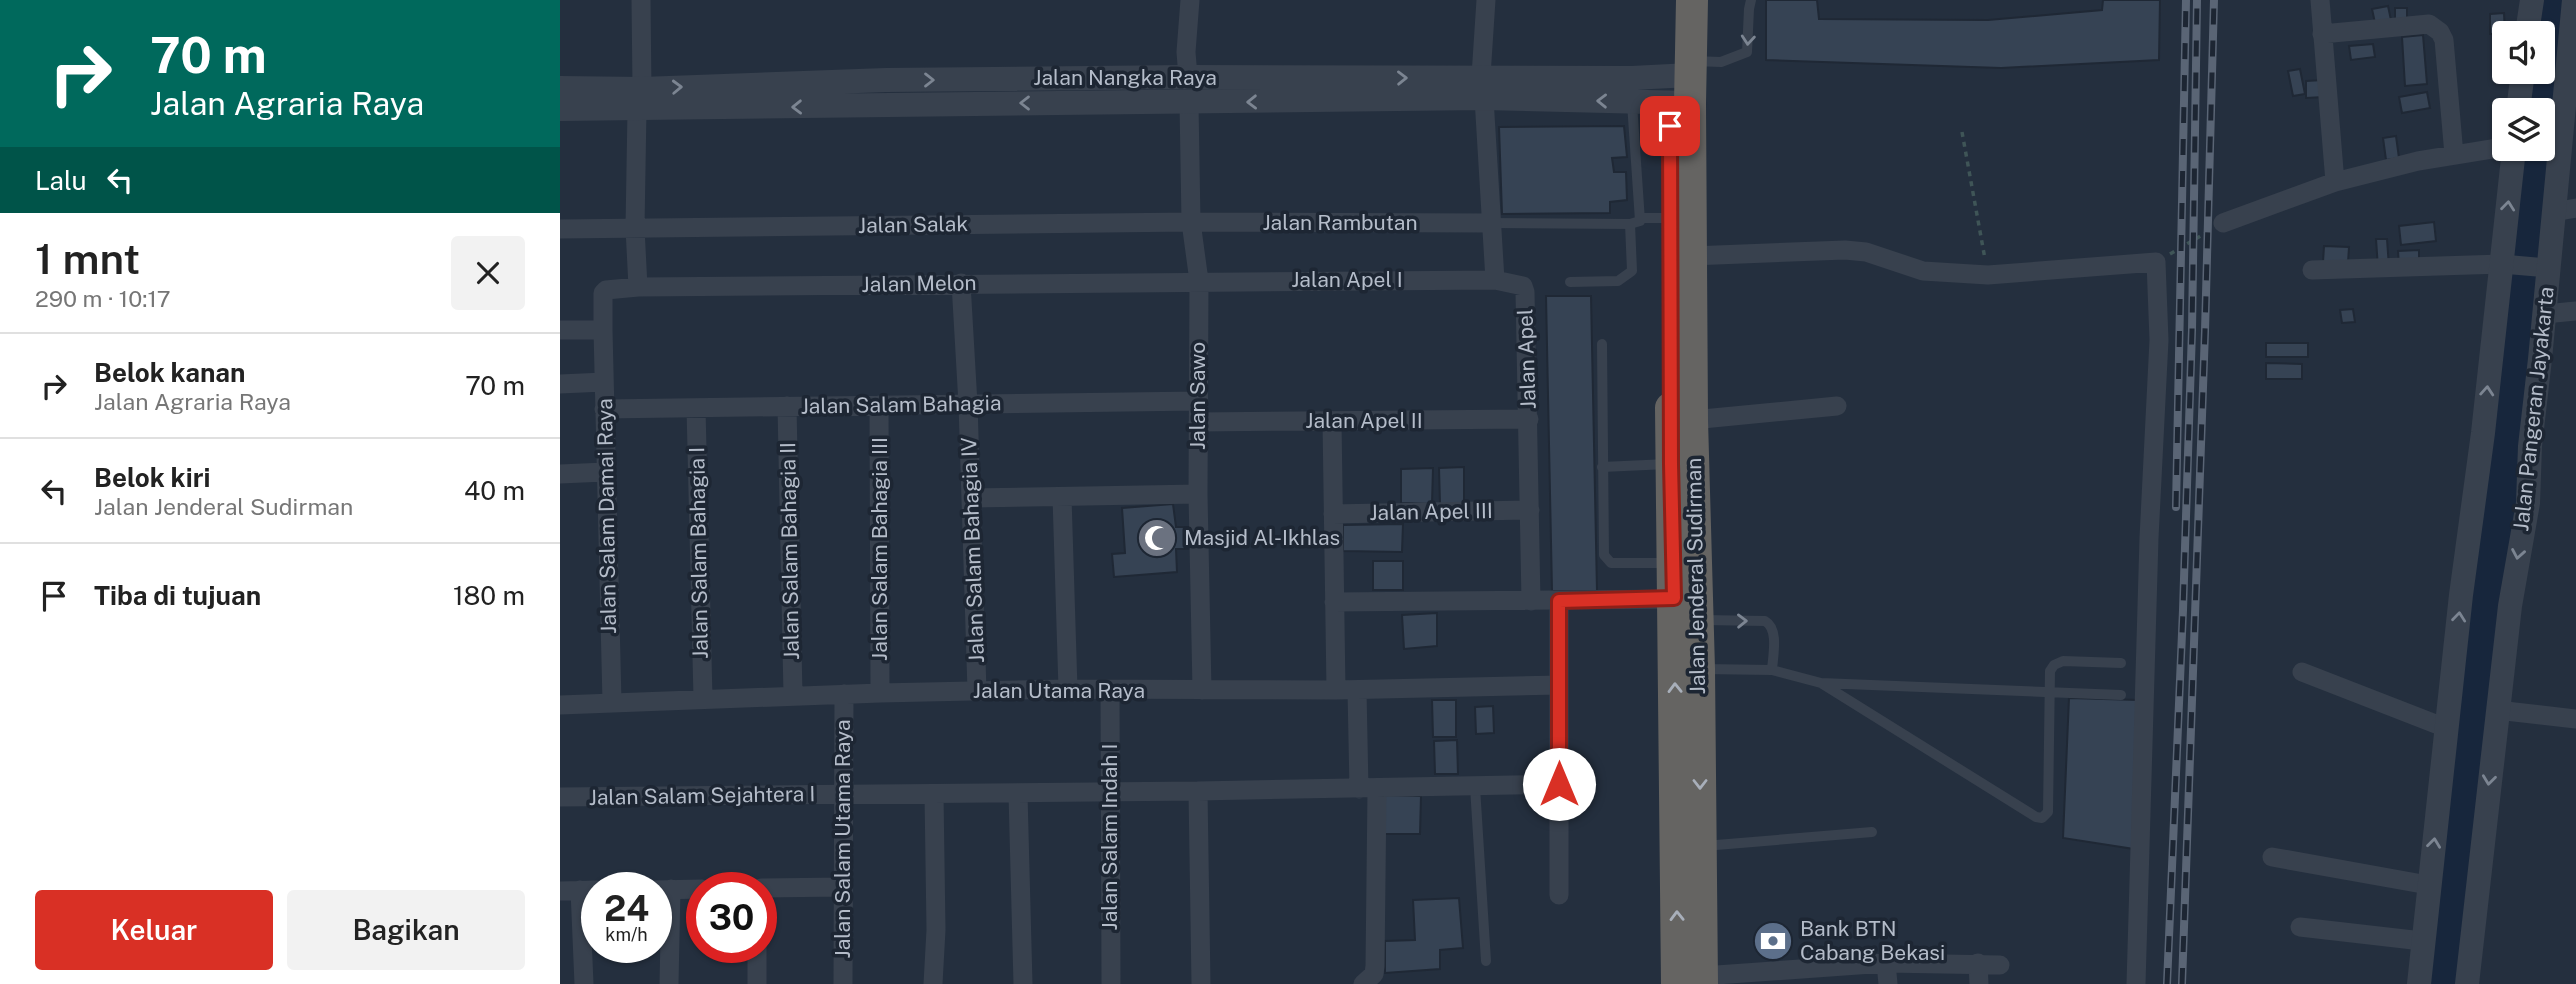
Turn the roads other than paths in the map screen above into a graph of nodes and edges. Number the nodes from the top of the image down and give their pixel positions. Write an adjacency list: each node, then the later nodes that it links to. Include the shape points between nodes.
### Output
1 (642, 0): 20 (street)
2 (1190, 0): 12 (street)
3 (1486, 0): 15 (street)
4 (1670, 0): 14 (highway, Jalan Jenderal Sudirman)
5 (1692, 0): 14 (highway, Jalan Jenderal Sudirman)
6 (1751, 0): 14 (lane, one-way to 14, via 1747,52)
7 (2319, 0): 11 (street)
8 (2532, 0): 10 (street)
9 (2574, 0): 24 (street, Jalan Pangeran Jayakarta)
10 (2529, 21)
11 (2322, 34): 26 (street, via 2435,26 2444,40); 28 (street)
12 (1188, 77): 18 (street, Jalan Nangka Raya); 19 (street, Jalan Nangka Raya)
13 (886, 80): 19 (street, Jalan Nangka Raya, one-way to 19); 20 (street, Jalan Nangka Raya, one-way to 13); 22 (street)
14 (1682, 83): 17 (street, Jalan Nangka Raya); 30 (highway, Jalan Jenderal Sudirman); 37 (highway, Jalan Jenderal Sudirman)
15 (1483, 87): 17 (street, Jalan Nangka Raya); 18 (street, Jalan Nangka Raya); 32 (street)
16 (560, 88): 20 (street, Jalan Nangka Raya)
17 (1632, 89): 30 (lane)
18 (1305, 90): 21 (street, Jalan Nangka Raya, one-way to 21)
19 (961, 91): 21 (street, Jalan Nangka Raya, one-way to 19); 22 (street, Jalan Nangka Raya)
20 (639, 99): 22 (street, Jalan Nangka Raya, one-way to 20); 23 (street, Jalan Nangka Raya); 35 (street)
21 (1189, 103): 31 (street, Jalan Sawo)
22 (886, 105)
23 (560, 109)
24 (2570, 115): 29 (street, Jalan Pangeran Jayakarta)
25 (2492, 149): 26 (street)
26 (2454, 155): 28 (street)
27 (2513, 161): 38 (street, one-way to 27)
28 (2334, 182): 33 (street)
29 (2564, 210): 39 (street, Jalan Pangeran Jayakarta)
30 (1656, 218): 34 (lane); 64 (highway, Jalan Jenderal Sudirman)
31 (1191, 222): 32 (street, Jalan Rambutan); 35 (street, Jalan Salak); 42 (street, Jalan Sawo)
32 (1490, 223): 34 (lane); 41 (street)
33 (2223, 223)
34 (1630, 224): 43 (lane, via 1632,271 1618,281)
35 (635, 228): 36 (street, Jalan Salak); 45 (street)
36 (560, 229)
37 (1691, 256): 61 (highway, Jalan Jenderal Sudirman); 140 (street, via 1845,250 1866,252 1923,271 1988,275 2156,262 2158,340)
38 (2507, 265): 39 (street); 40 (street); 100 (street, one-way to 38)
39 (2544, 268): 47 (street, Jalan Pangeran Jayakarta)
40 (2312, 270)
41 (1495, 280): 42 (street, Jalan Apel I); 60 (street, Jalan Apel, via 1524,288)
42 (1199, 281): 44 (street, Jalan Melon); 53 (street, Jalan Sawo)
43 (1570, 282)
44 (961, 283): 45 (street, Jalan Melon); 54 (street, Jalan Salam Bahagia IV)
45 (638, 287): 49 (street, Jalan Salam Damai Raya, via 604,291)
46 (2576, 311): 47 (street)
47 (2545, 314): 98 (street, Jalan Pangeran Jayakarta, one-way to 98, via 2528,503)
48 (560, 330): 49 (street)
49 (603, 330): 51 (street, Jalan Salam Damai Raya)
50 (1602, 344): 65 (lane)
51 (604, 382): 52 (street); 59 (street, Jalan Salam Damai Raya)
52 (560, 384)
53 (1199, 401): 54 (street, Jalan Salam Bahagia); 63 (street, Jalan Sawo)
54 (968, 404): 55 (street, Jalan Salam Bahagia); 70 (street, Jalan Salam Bahagia IV)
55 (879, 405): 56 (street, Jalan Salam Bahagia); 91 (street, Jalan Salam Bahagia III)
56 (787, 406): 58 (street, Jalan Salam Bahagia); 93 (street, Jalan Salam Bahagia II)
57 (1838, 406): 61 (street)
58 (696, 408): 59 (street, Jalan Salam Bahagia); 95 (street, Jalan Salam Bahagia I)
59 (604, 409): 66 (street, Jalan Salam Damai Raya)
60 (1529, 419): 62 (street, Jalan Apel II); 71 (street, Jalan Apel)
61 (1692, 420): 77 (highway, Jalan Jenderal Sudirman)
62 (1332, 421): 63 (street, Jalan Apel II); 72 (street)
63 (1198, 422): 68 (street, Jalan Sawo)
64 (1671, 464): 65 (lane); 73 (highway, Jalan Jenderal Sudirman)
65 (1602, 467): 73 (lane, via 1607,560)
66 (605, 472): 67 (street); 96 (street, Jalan Salam Damai Raya)
67 (560, 474)
68 (1198, 494): 69 (street); 86 (street, Jalan Sawo)
69 (1062, 497): 70 (street); 84 (street)
70 (971, 498): 89 (street, Jalan Salam Bahagia IV)
71 (1530, 510): 72 (street, Jalan Apel III); 74 (street, Jalan Apel)
72 (1333, 514): 76 (street)
73 (1673, 563): 77 (highway, Jalan Jenderal Sudirman)
74 (1531, 601): 75 (street); 76 (street)
75 (1559, 601): 77 (street); 83 (street)
76 (1334, 602): 87 (street)
77 (1686, 609): 79 (highway, Jalan Jenderal Sudirman); 80 (lane, one-way to 80, via 1769,623); 128 (highway, Jalan Jenderal Sudirman, one-way to 77)
78 (2121, 663): 90 (lane, via 2063,661 2050,671)
79 (1699, 669): 80 (lane); 111 (highway, Jalan Jenderal Sudirman, one-way to 111)
80 (1772, 670): 82 (lane)
81 (2302, 672): 100 (street)
82 (1821, 683): 90 (lane); 90 (lane, via 2036,817 2048,812)
83 (1559, 685): 88 (street, Jalan Utama Raya); 101 (street)
84 (1068, 689): 85 (street, Jalan Utama Raya); 89 (street, Jalan Utama Raya)
85 (1110, 690): 86 (street, Jalan Utama Raya); 105 (street, Jalan Salam Indah I)
86 (1202, 690): 87 (street, Jalan Utama Raya)
87 (1336, 690): 88 (street, Jalan Utama Raya)
88 (1357, 690): 103 (street)
89 (978, 691): 91 (street, Jalan Utama Raya)
90 (2048, 692): 94 (lane)
91 (880, 693): 92 (street, Jalan Utama Raya)
92 (844, 694): 93 (street, Jalan Utama Raya); 106 (street, Jalan Salam Utama Raya)
93 (793, 695): 95 (street, Jalan Utama Raya)
94 (2121, 695)
95 (703, 698): 96 (street, Jalan Utama Raya)
96 (612, 702): 97 (street, Jalan Utama Raya)
97 (560, 705)
98 (2497, 710): 99 (street); 142 (street, Jalan Pangeran Jayakarta, one-way to 142)
99 (2576, 719)
100 (2446, 728): 113 (street, one-way to 100)
101 (1559, 784): 102 (street, Jalan Salam Sejahtera I); 118 (street)
102 (1475, 787): 103 (street, Jalan Salam Sejahtera I); 121 (lane)
103 (1368, 789): 104 (street, Jalan Salam Sejahtera I); 137 (street, via 1375,965 1374,974)
104 (1198, 791): 105 (street, Jalan Salam Sejahtera I); 136 (street)
105 (1109, 792): 108 (street, Jalan Salam Sejahtera I); 135 (street, Jalan Salam Indah I)
106 (843, 794): 107 (street, Jalan Salam Sejahtera I); 109 (street, Jalan Salam Sejahtera I); 114 (street, Jalan Salam Utama Raya)
107 (934, 794): 108 (street, Jalan Salam Sejahtera I); 133 (street)
108 (1018, 794): 134 (street)
109 (560, 797)
110 (1872, 832): 111 (lane)
111 (1700, 846): 128 (highway, Jalan Jenderal Sudirman)
112 (2272, 857): 113 (street)
113 (2428, 885): 120 (street)
114 (843, 887): 115 (street); 132 (street, Jalan Salam Utama Raya)
115 (777, 888)
116 (581, 890): 117 (street)
117 (560, 891)
118 (1559, 895)
119 (2300, 927): 120 (street)
120 (2422, 941): 141 (street)
121 (1486, 961)
122 (585, 963): 129 (street)
123 (668, 963): 130 (street)
124 (757, 963): 131 (street)
125 (1886, 963): 126 (street); 128 (street); 138 (street)
126 (1978, 963): 127 (street); 139 (street)
127 (2000, 965)
128 (1694, 981)
129 (584, 984)
130 (669, 984)
131 (757, 984)
132 (843, 984)
133 (933, 984)
134 (1023, 984)
135 (1111, 984)
136 (1201, 984)
137 (1363, 984)
138 (1888, 984)
139 (1979, 984)
140 (2136, 984)
141 (2419, 984)
142 (2467, 984)

